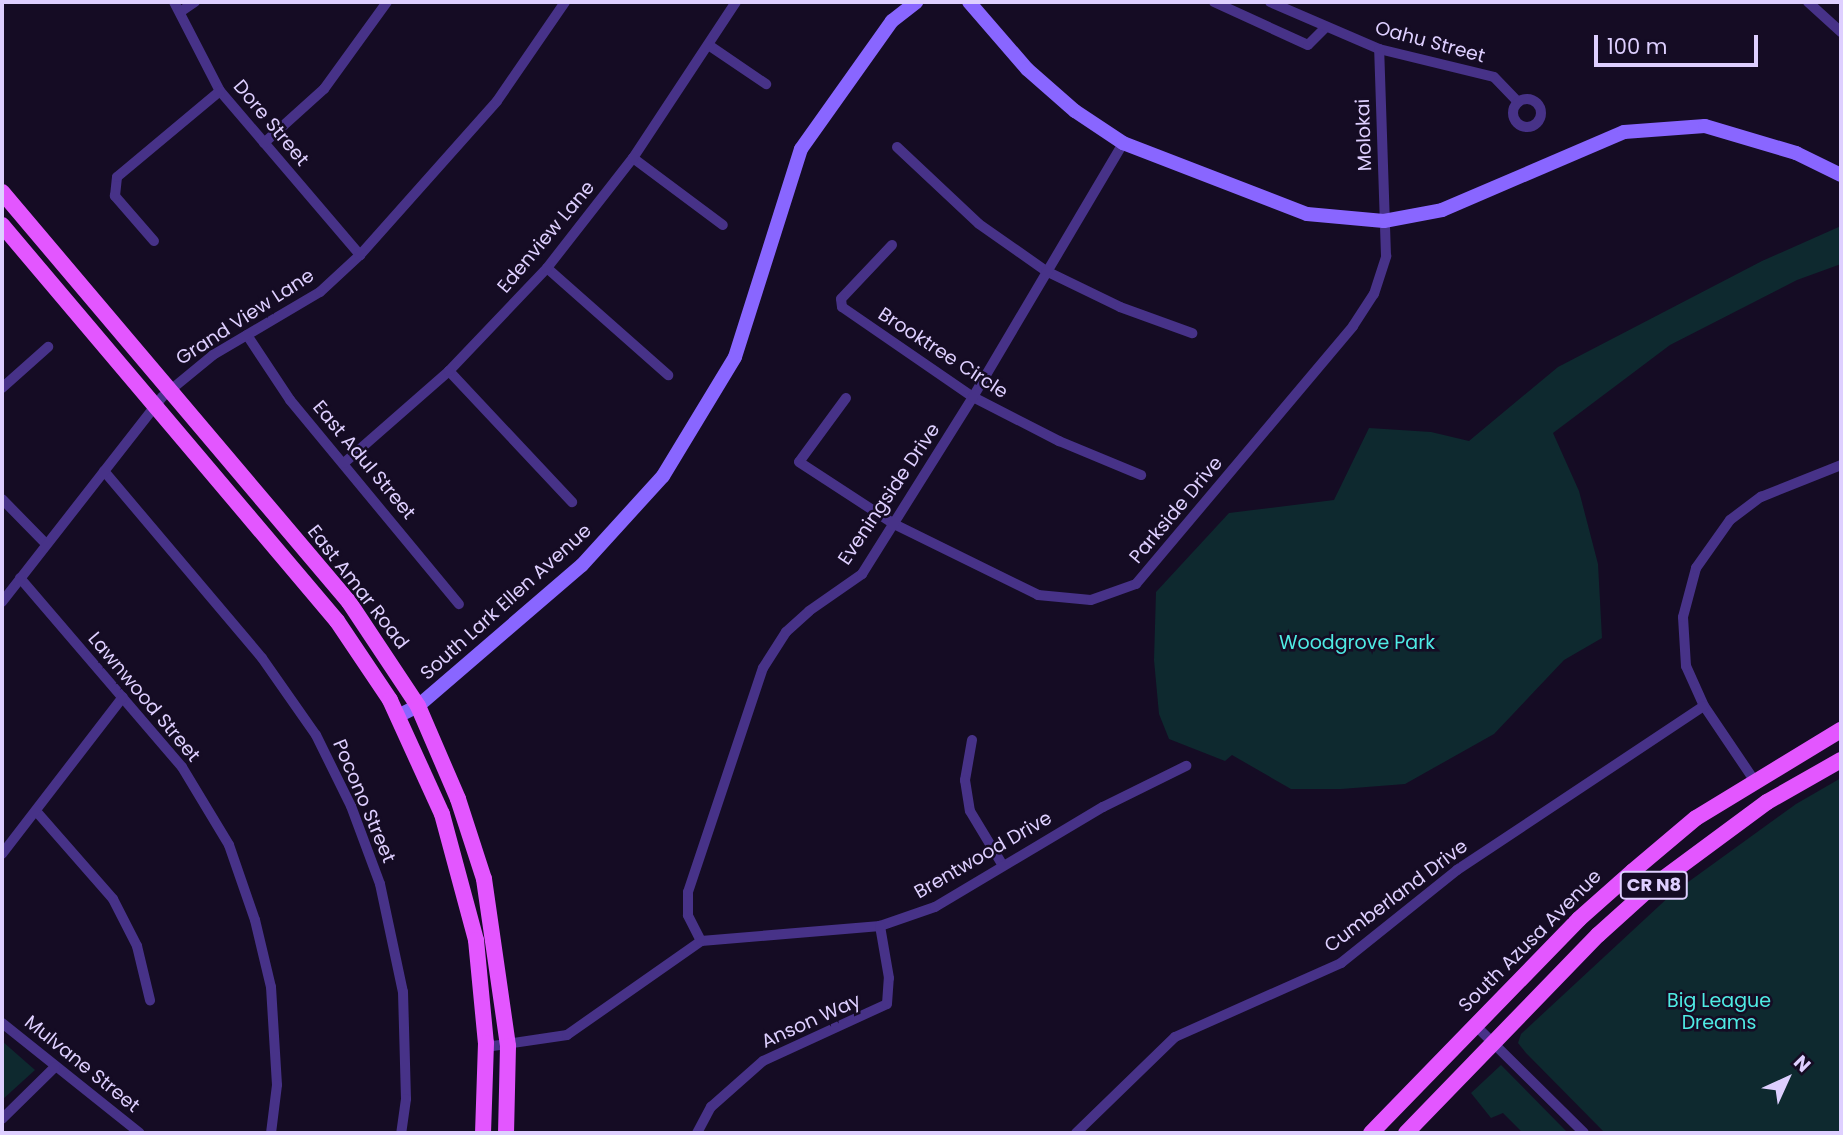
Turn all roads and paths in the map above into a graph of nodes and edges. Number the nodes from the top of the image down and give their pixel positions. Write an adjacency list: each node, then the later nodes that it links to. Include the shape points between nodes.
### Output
1 (195, 2): 10 (street)
2 (387, 2): 19 (street, via 324,89)
3 (565, 2): 29 (street, Grand View Lane, via 497,101)
4 (736, 2): 13 (street, Edenview Lane)
5 (916, 2): 54 (street, South Lark Ellen Avenue, via 892,21 801,149 735,357 663,476 582,565)
6 (969, 2): 18 (street, via 1027,69 1075,111)
7 (1214, 2): 11 (street, via 1308,45)
8 (1270, 2): 11 (street, Oahu Street)
9 (1808, 2): 12 (street)
10 (177, 7): 16 (street, Dore Street, via 196,53)
11 (1325, 28): 14 (street, Oahu Street)
12 (1841, 32)
13 (710, 46): 15 (street); 21 (street, Edenview Lane)
14 (1379, 48): 17 (street, Oahu Street, via 1494,76); 24 (street, Molokai)
15 (766, 84)
16 (220, 92): 19 (street, Dore Street); 27 (street, via 117,177 115,196)
17 (1518, 102)
18 (1123, 142): 24 (street, via 1307,214); 31 (street, Eveningside Drive)
19 (264, 143): 29 (street, Dore Street)
20 (897, 147): 31 (street, via 979,224)
21 (633, 158): 26 (street); 30 (street, Edenview Lane)
22 (1841, 175): 24 (street, via 1796,153 1705,126 1624,132 1442,210)
23 (2, 192): 38 (main road, East Amar Road)
24 (1384, 221): 48 (street, Parkside Drive, via 1386,256 1374,294 1353,326 1136,584 1091,600 1038,595)
25 (2, 225): 41 (main road, East Amar Road)
26 (723, 225)
27 (154, 241)
28 (892, 245): 39 (street, Brooktree Circle, via 840,303)
29 (360, 255): 33 (street, Grand View Lane, via 320,292)
30 (547, 268): 35 (street, Edenview Lane); 36 (street)
31 (1046, 271): 32 (street, via 1120,307); 39 (street, Eveningside Drive)
32 (1192, 333)
33 (247, 335): 38 (street, Grand View Lane); 42 (street, East Adul Street, via 290,400)
34 (48, 347): 37 (street)
35 (449, 370): 42 (street, Edenview Lane); 47 (street)
36 (668, 375)
37 (2, 388)
38 (170, 389): 41 (street, Grand View Lane); 54 (main road, East Amar Road, via 349,602)
39 (973, 397): 45 (street, Brooktree Circle, via 1059,442); 48 (street, Eveningside Drive)
40 (846, 398): 48 (street, Parkside Drive, via 799,462)
41 (155, 405): 44 (street, Grand View Lane); 56 (main road, East Amar Road, via 337,621)
42 (344, 463): 52 (street, East Adul Street)
43 (1841, 465): 55 (street, via 1761,497 1730,520 1696,568 1683,617 1685,653)
44 (104, 471): 49 (street, Grand View Lane); 77 (street, Pocono Street, via 262,658 316,735 351,806 380,884 403,992 406,1099)
45 (1141, 475)
46 (2, 499): 49 (street)
47 (572, 502)
48 (894, 524): 66 (street, Eveningside Drive, via 862,573 786,632 763,668 688,892 688,915)
49 (46, 544): 50 (street, Grand View Lane)
50 (20, 578): 51 (street, Grand View Lane); 53 (street, Lawnwood Street)
51 (2, 602)
52 (459, 604)
53 (124, 697): 62 (street); 76 (street, Lawnwood Street, via 181,766 229,845 256,920 271,987 277,1085)
54 (418, 706): 56 (street, South Lark Ellen Avenue); 71 (main road, East Amar Road, via 458,799 484,879)
55 (1704, 706): 61 (street); 81 (street, Cumberland Drive, via 1457,870 1341,963 1175,1037)
56 (398, 716): 72 (main road, East Amar Road, via 434,794 462,878 476,940)
57 (1841, 730): 61 (main road, South Azusa Avenue / CR N8)
58 (972, 740): 64 (street, via 965,780 970,811)
59 (1841, 760): 70 (main road, CR N8, via 1767,802 1658,881)
60 (1186, 766): 64 (street, Brentwood Drive)
61 (1754, 780): 69 (main road, South Azusa Avenue / CR N8, via 1696,818 1603,897)
62 (36, 811): 63 (street); 67 (street, via 113,899 137,946)
63 (2, 855)
64 (1002, 864): 65 (street, Brentwood Drive, via 935,907)
65 (880, 926): 66 (street, Brentwood Drive); 80 (street, Anson Way, via 889,978 887,1004 763,1061 711,1107)
66 (701, 941): 71 (street, via 567,1035)
67 (150, 1000)
68 (2, 1023): 73 (street, Mulvane Street)
69 (1475, 1025): 70 (street); 82 (main road, South Azusa Avenue / CR N8)
70 (1493, 1042): 83 (main road, CR N8); 84 (street)
71 (509, 1046): 72 (street); 79 (main road, East Amar Road)
72 (486, 1047): 78 (main road, East Amar Road)
73 (55, 1067): 74 (street); 75 (street, Mulvane Street)
74 (2, 1119)
75 (140, 1133)
76 (271, 1133)
77 (401, 1133)
78 (483, 1133)
79 (506, 1133)
80 (697, 1133)
81 (1076, 1133)
82 (1371, 1133)
83 (1406, 1133)
84 (1584, 1133)

